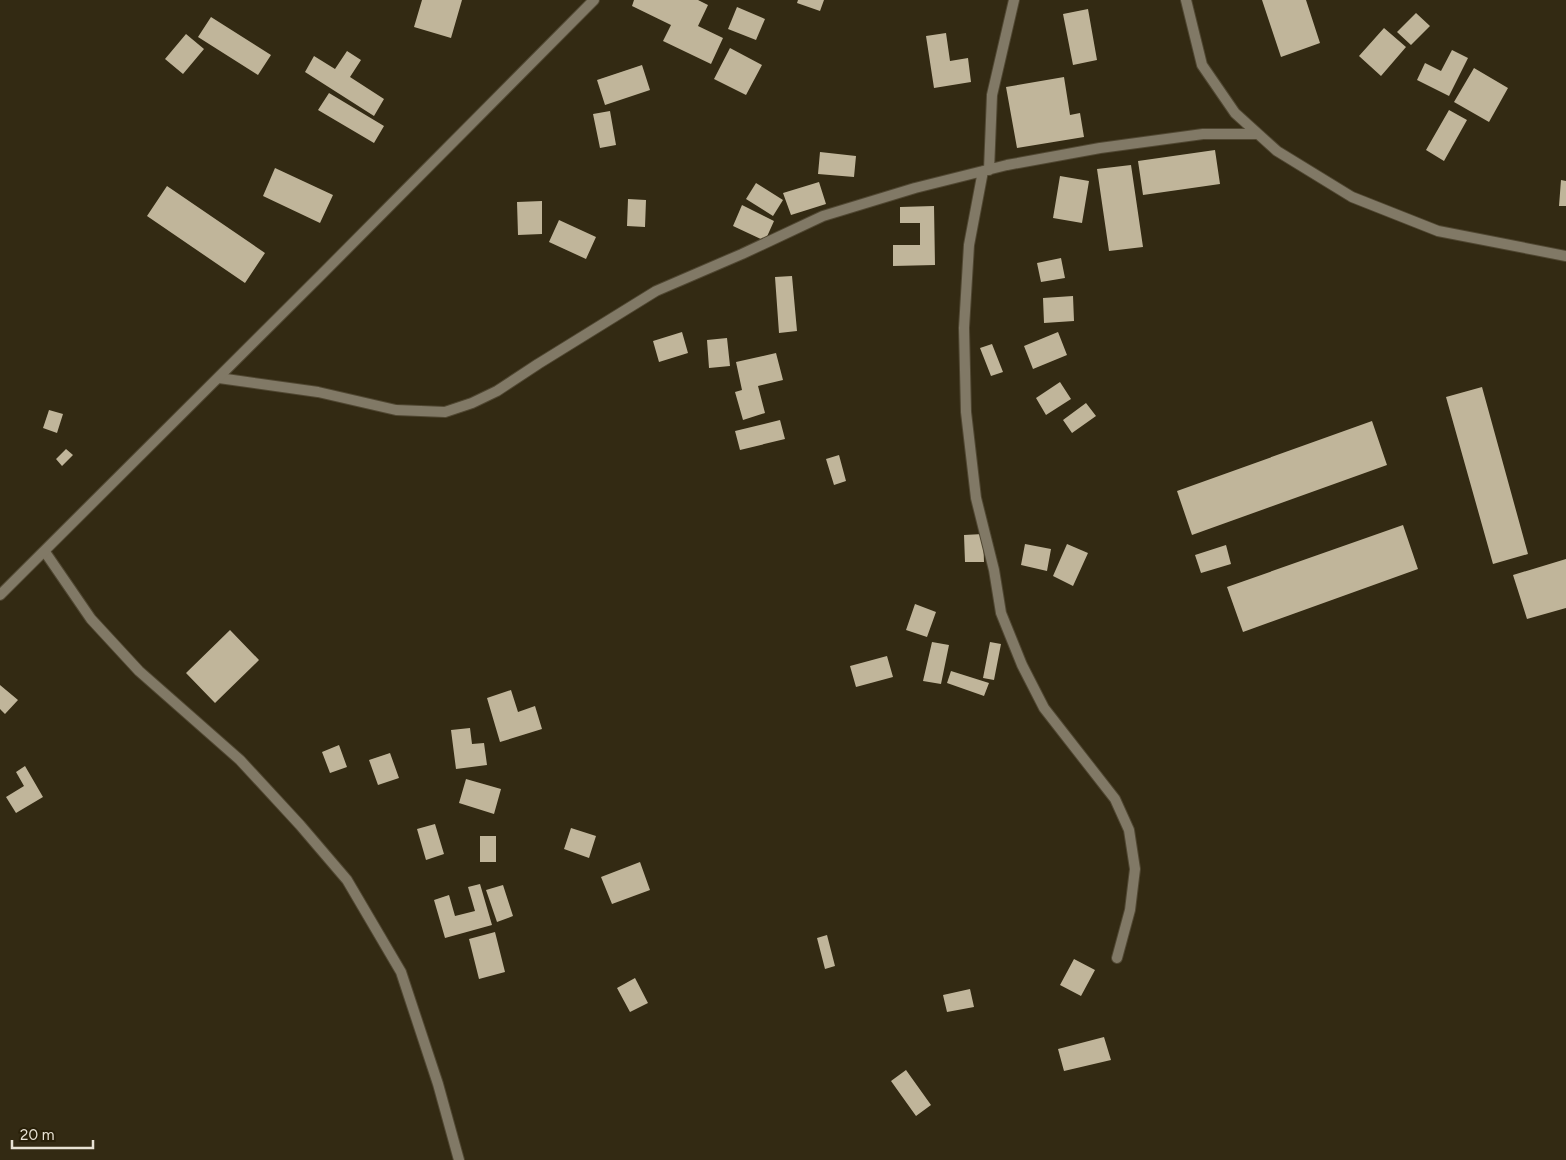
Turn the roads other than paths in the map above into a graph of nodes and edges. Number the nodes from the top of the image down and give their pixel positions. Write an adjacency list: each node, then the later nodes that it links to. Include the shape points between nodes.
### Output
1 (594, 0): 7 (street)
2 (1014, 0): 5 (street, via 992,95)
3 (1186, 0): 4 (street, via 1202,65 1234,113)
4 (1258, 134): 5 (street, via 1203,134 1100,148); 6 (street, via 1277,151 1352,197 1438,231)
5 (986, 170): 7 (street, via 823,216 656,291 497,391 445,412 396,410 318,392); 10 (street, via 969,245 964,328 966,412 976,498 1001,613 1022,665 1044,708 1115,799 1129,830 1135,869 1130,910)
6 (1566, 256)
7 (219, 378): 8 (street)
8 (45, 552): 9 (street); 11 (street, via 92,619 139,671 240,760 347,880 401,972)
9 (0, 595)
10 (1117, 958)
11 (459, 1160)

